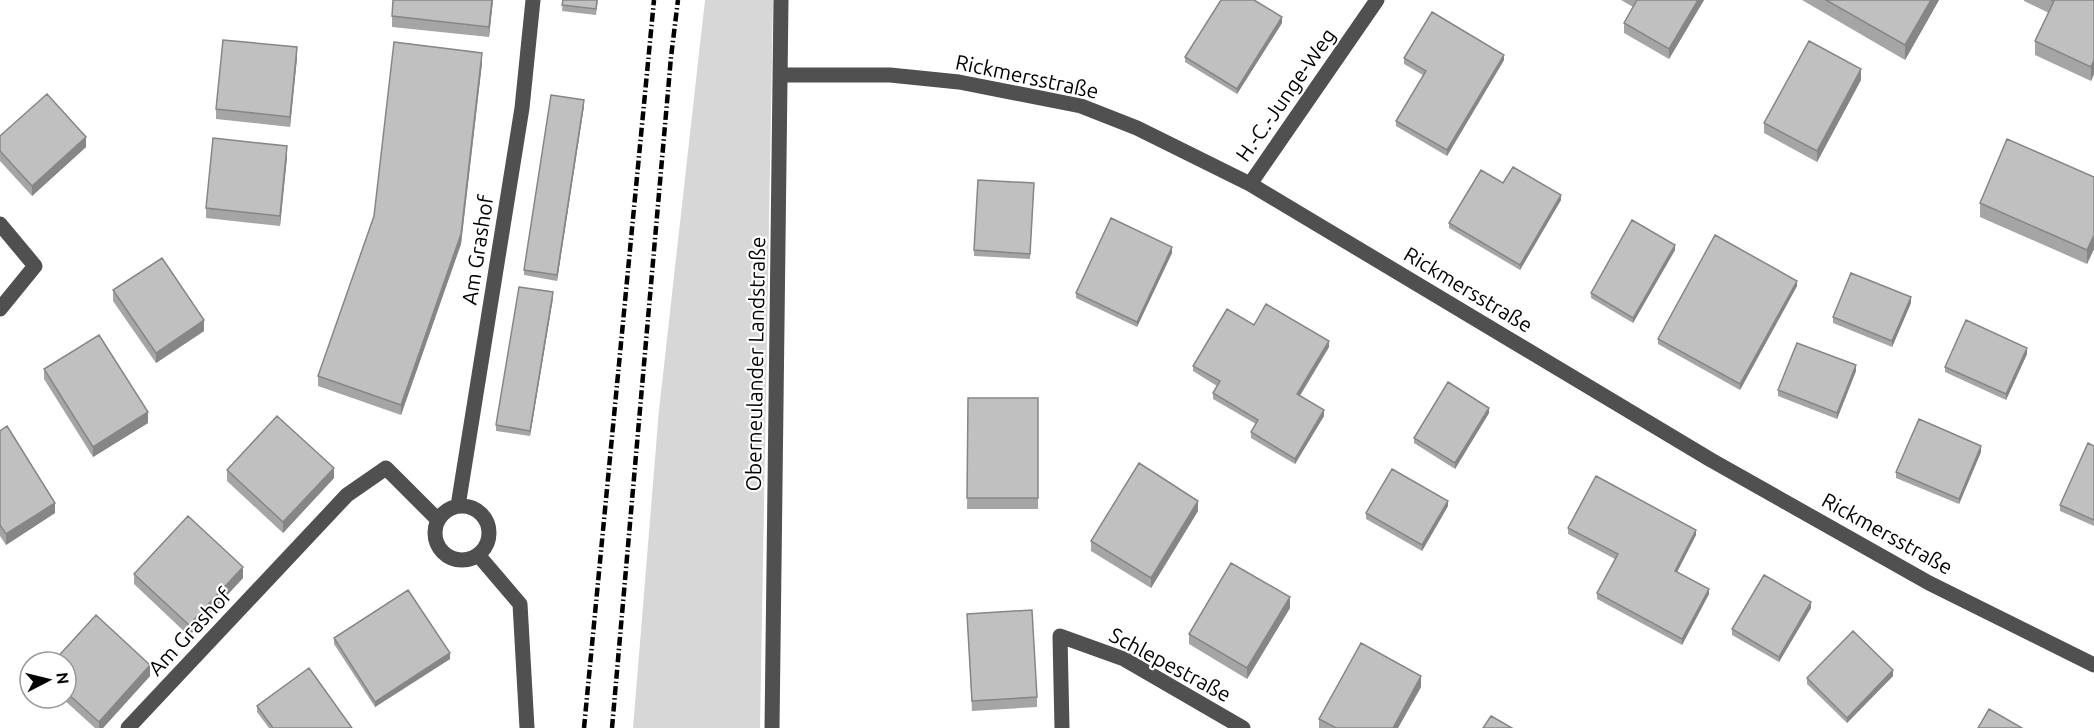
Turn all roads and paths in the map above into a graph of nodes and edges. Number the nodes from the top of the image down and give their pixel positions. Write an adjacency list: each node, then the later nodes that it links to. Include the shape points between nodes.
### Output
1 (532, 0): 8 (street, Am Grashof, via 522,108)
2 (781, 0): 4 (street, Oberneulander Landstraße)
3 (1377, 0): 5 (street, H.-C.-Junge-Weg)
4 (780, 75): 5 (street, Rickmersstraße, via 890,75 948,81 1081,106 1137,128); 14 (street, Oberneulander Landstraße)
5 (1250, 184): 11 (street, Rickmersstraße, via 1711,460 1929,583)
6 (0, 224): 7 (street, via 35,266)
7 (0, 309)
8 (458, 506): 9 (street); 10 (street, via 470,506 488,522 489,540)
9 (438, 520): 10 (street, via 437,544 444,554 461,560); 12 (street, Am Grashof, via 386,468 347,495)
10 (478, 556): 13 (street, via 520,604)
11 (2094, 665)
12 (128, 728)
13 (527, 728)
14 (772, 728)
15 (1062, 728): 16 (street, Schlepestraße, via 1060,636 1124,659)
16 (1243, 728)

